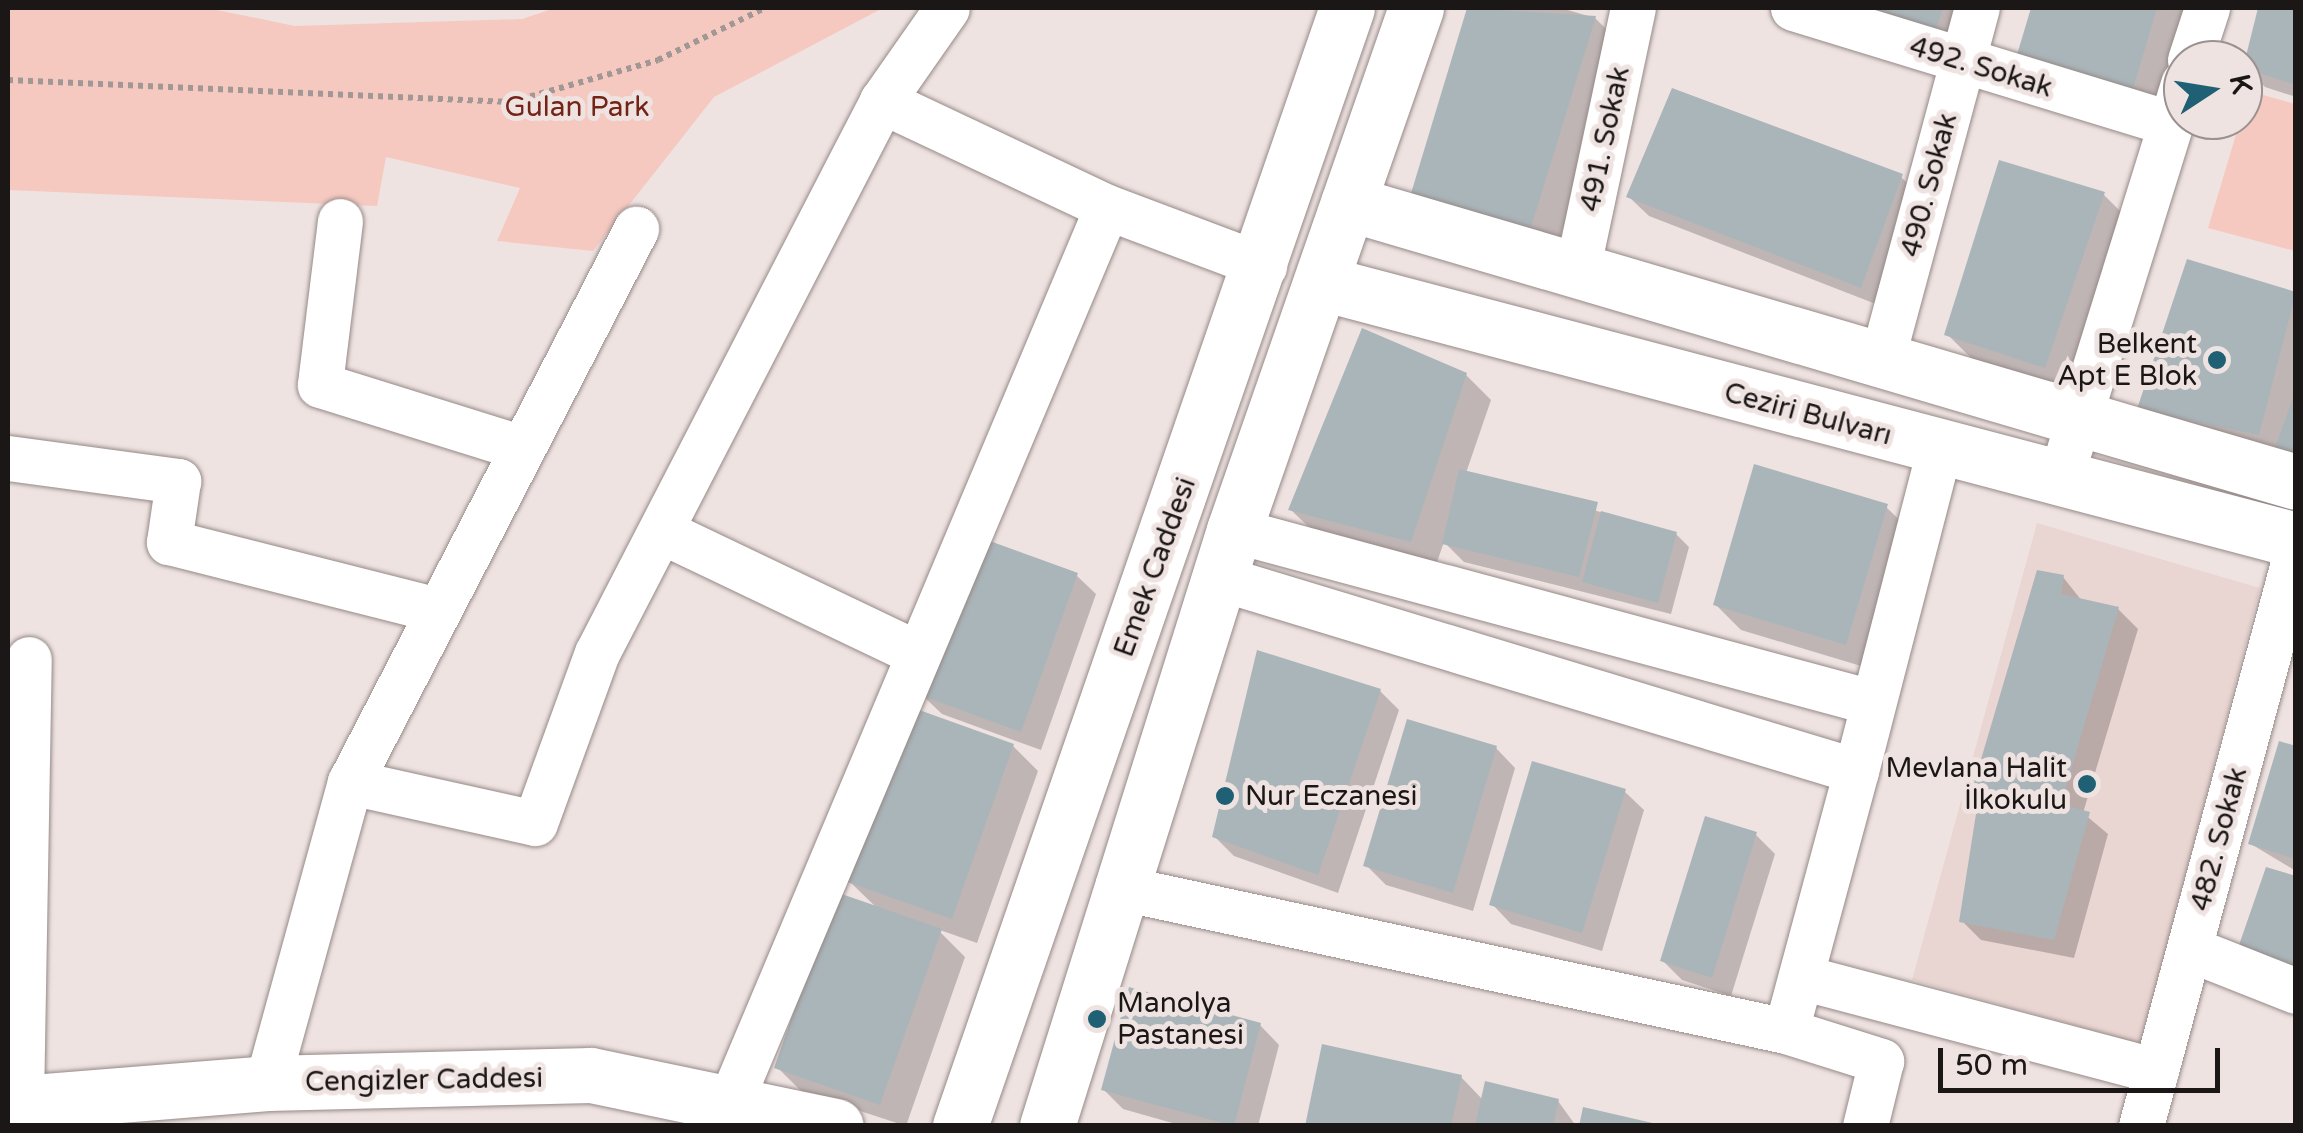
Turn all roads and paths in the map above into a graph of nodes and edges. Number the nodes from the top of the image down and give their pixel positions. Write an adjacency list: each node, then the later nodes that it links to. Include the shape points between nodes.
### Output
1 (766, 8): 11 (path, via 658,60 511,102)
2 (946, 8): 12 (street)
3 (1347, 8): 19 (street, Emek Caddesi)
4 (1416, 8): 15 (street)
5 (1632, 8): 20 (street, 491. Sokak)
6 (1792, 8): 10 (street, 492. Sokak)
7 (1977, 8): 10 (street, 490. Sokak)
8 (2207, 8): 9 (street)
9 (2197, 40)
10 (1961, 63): 13 (street, 492. Sokak); 22 (street, 490. Sokak)
11 (8, 80)
12 (882, 101): 16 (street); 29 (street)
13 (2163, 101)
14 (2165, 140): 23 (street)
15 (1348, 203): 20 (street); 21 (street)
16 (1107, 207): 19 (street); 34 (street)
17 (340, 220): 24 (street, via 320,385)
18 (636, 229): 24 (street)
19 (1264, 266): 50 (street, Emek Caddesi)
20 (1577, 271): 22 (street)
21 (1322, 283): 25 (street, Ceziri Bulvarı); 32 (street)
22 (1881, 363): 23 (street)
23 (2081, 422): 27 (street); 28 (street)
24 (522, 448): 33 (street)
25 (1939, 449): 27 (street, Ceziri Bulvarı); 36 (street)
26 (8, 458): 33 (street, via 178,481 169,542)
27 (2060, 478): 30 (street, Ceziri Bulvarı)
28 (2296, 482)
29 (660, 531): 34 (street); 38 (street, via 597,653 535,823)
30 (2296, 540)
31 (2296, 552): 41 (street, 482. Sokak)
32 (1229, 555): 36 (street); 37 (street); 39 (street)
33 (438, 610): 38 (street)
34 (917, 653): 48 (street)
35 (29, 660): 40 (street)
36 (1871, 702): 37 (street)
37 (1856, 771): 42 (street)
38 (350, 782): 46 (street)
39 (1117, 886): 44 (street); 51 (street)
40 (13, 890): 47 (street)
41 (2190, 949): 43 (street); 45 (street, 482. Sokak)
42 (1801, 977): 44 (street); 45 (street)
43 (2296, 991)
44 (1786, 1032): 52 (street, via 1881,1061)
45 (2156, 1071): 53 (street, 482. Sokak)
46 (268, 1084): 47 (street, Cengizler Caddesi); 48 (street, Cengizler Caddesi, via 591,1075)
47 (14, 1103)
48 (723, 1114): 49 (street, Cengizler Caddesi)
49 (836, 1126)
50 (960, 1126)
51 (1048, 1126)
52 (1865, 1126)
53 (2141, 1126)

